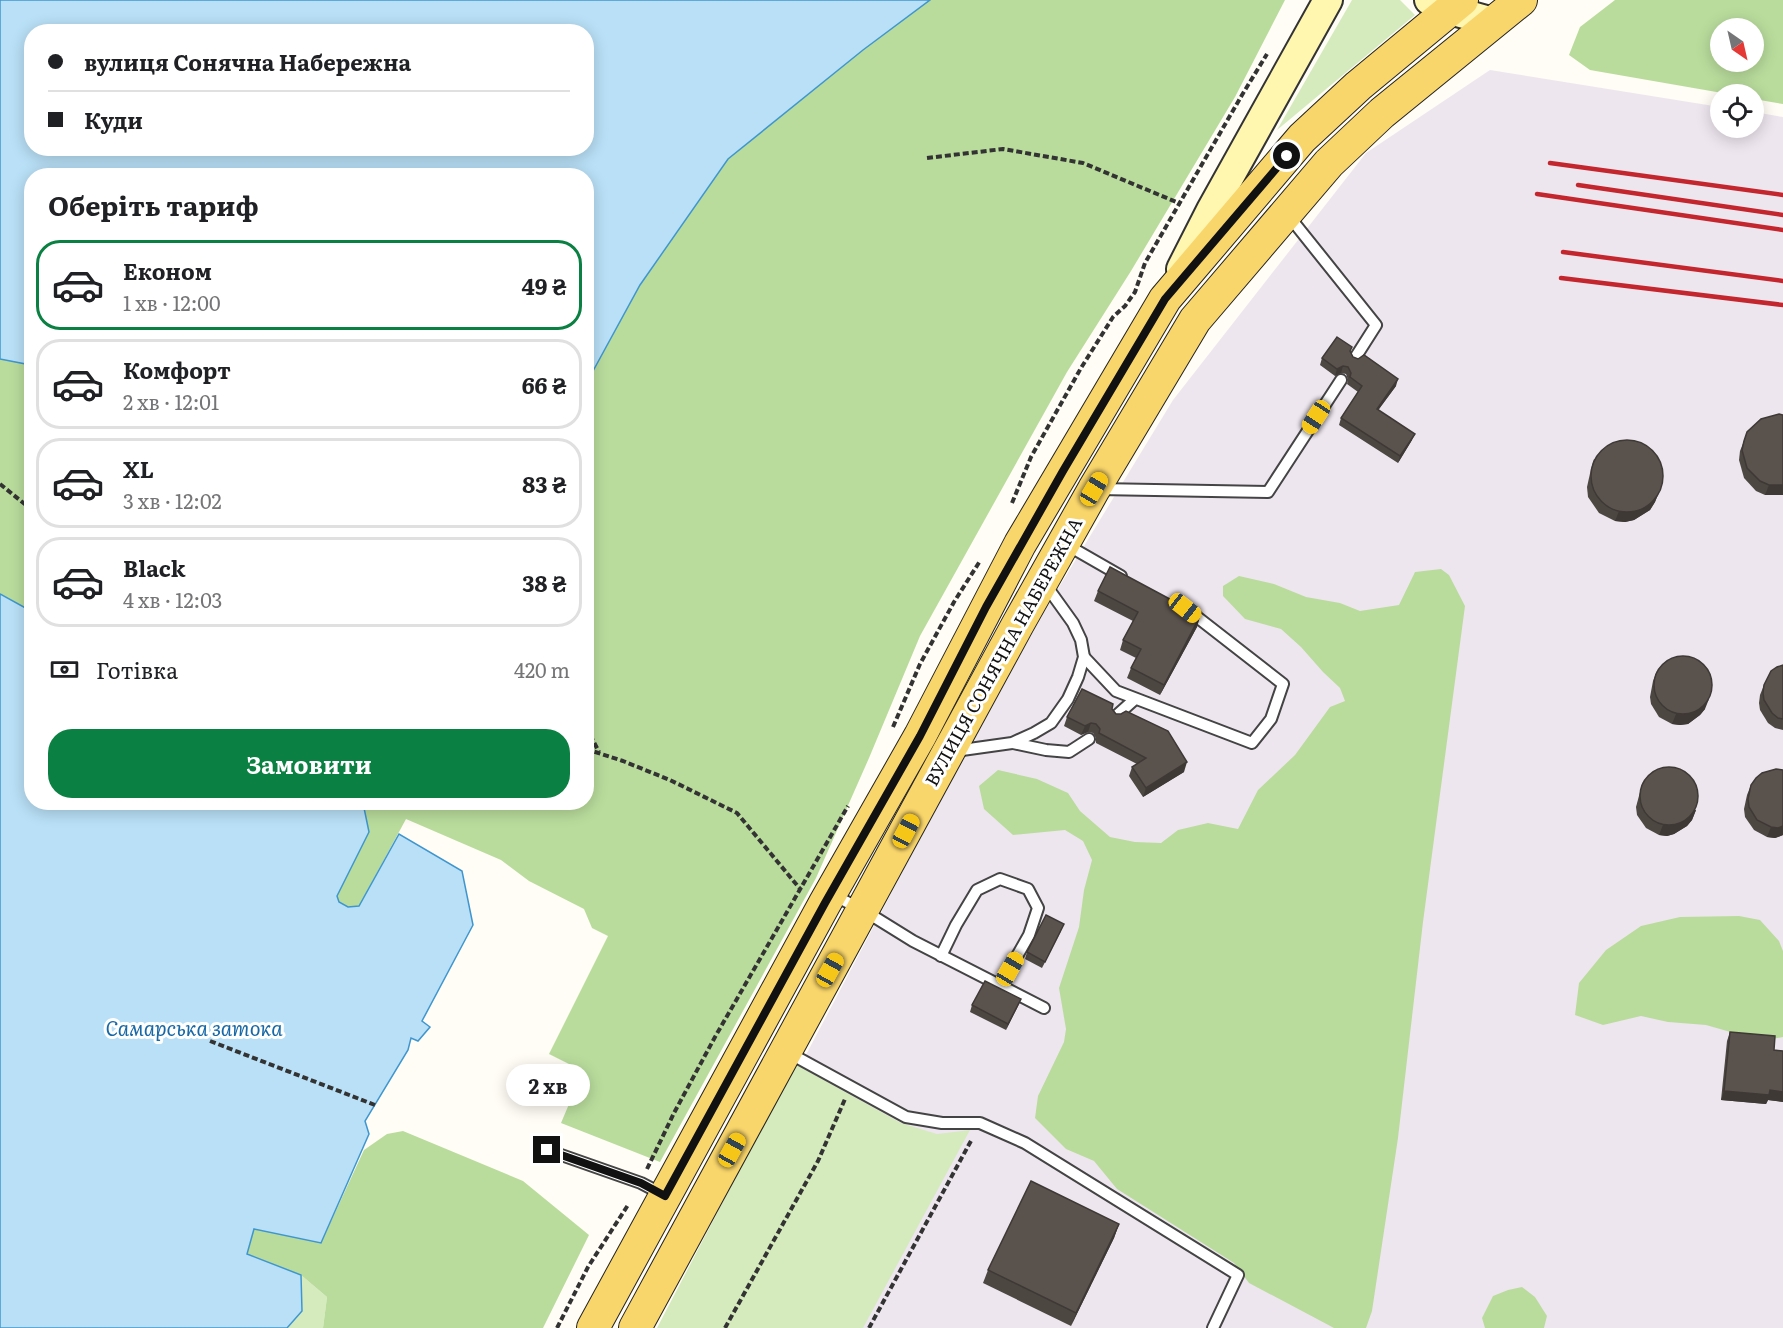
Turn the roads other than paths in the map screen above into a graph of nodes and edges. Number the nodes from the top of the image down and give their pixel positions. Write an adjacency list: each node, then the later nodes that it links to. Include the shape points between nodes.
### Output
1 (1328, 0): 6 (main road)
2 (1521, 0): 4 (main road, ВУЛИЦЯ СОНЯЧНА НАБЕРЕЖНА)
3 (1447, 3): 4 (main road); 6 (main road, ВУЛИЦЯ СОНЯЧНА НАБЕРЕЖНА, via 1302,138)
4 (1492, 22): 5 (main road, ВУЛИЦЯ СОНЯЧНА НАБЕРЕЖНА, via 1374,120 1329,163)
5 (1286, 213): 7 (lane, via 1376,325); 9 (main road, ВУЛИЦЯ СОНЯЧНА НАБЕРЕЖНА, via 1195,320)
6 (1165, 299): 10 (main road, ВУЛИЦЯ СОНЯЧНА НАБЕРЕЖНА)
7 (1355, 357)
8 (1341, 380): 9 (lane, via 1268,492)
9 (1094, 489): 10 (main road, ВУЛИЦЯ СОНЯЧНА НАБЕРЕЖНА)
10 (1042, 556): 11 (lane); 13 (lane, via 1081,640); 17 (main road, ВУЛИЦЯ СОНЯЧНА НАБЕРЕЖНА); 17 (main road, ВУЛИЦЯ СОНЯЧНА НАБЕРЕЖНА)
11 (1128, 580)
12 (1176, 603): 14 (lane, via 1282,684 1271,719 1252,743)
13 (1084, 657): 14 (lane, via 1116,691); 18 (lane, via 1068,699 1051,723)
14 (1134, 699): 15 (lane)
15 (1116, 716)
16 (1089, 739): 18 (lane, via 1069,752)
17 (925, 742): 18 (lane); 19 (main road, ВУЛИЦЯ СОНЯЧНА НАБЕРЕЖНА); 20 (main road, ВУЛИЦЯ СОНЯЧНА НАБЕРЕЖНА)
18 (1012, 743)
19 (818, 895): 20 (lane); 26 (main road, ВУЛИЦЯ СОНЯЧНА НАБЕРЕЖНА)
20 (863, 910): 21 (lane); 24 (main road, ВУЛИЦЯ СОНЯЧНА НАБЕРЕЖНА)
21 (941, 956): 22 (lane); 22 (lane, via 977,890 1000,879 1028,889 1038,908 1029,935)
22 (1000, 986): 23 (lane)
23 (1044, 1008)
24 (786, 1051): 28 (main road, ВУЛИЦЯ СОНЯЧНА НАБЕРЕЖНА); 29 (lane, via 906,1117 942,1123 980,1123 1025,1143 1238,1275)
25 (547, 1150): 26 (lane)
26 (653, 1189): 27 (main road, ВУЛИЦЯ СОНЯЧНА НАБЕРЕЖНА)
27 (593, 1328)
28 (635, 1328)
29 (1213, 1328)

